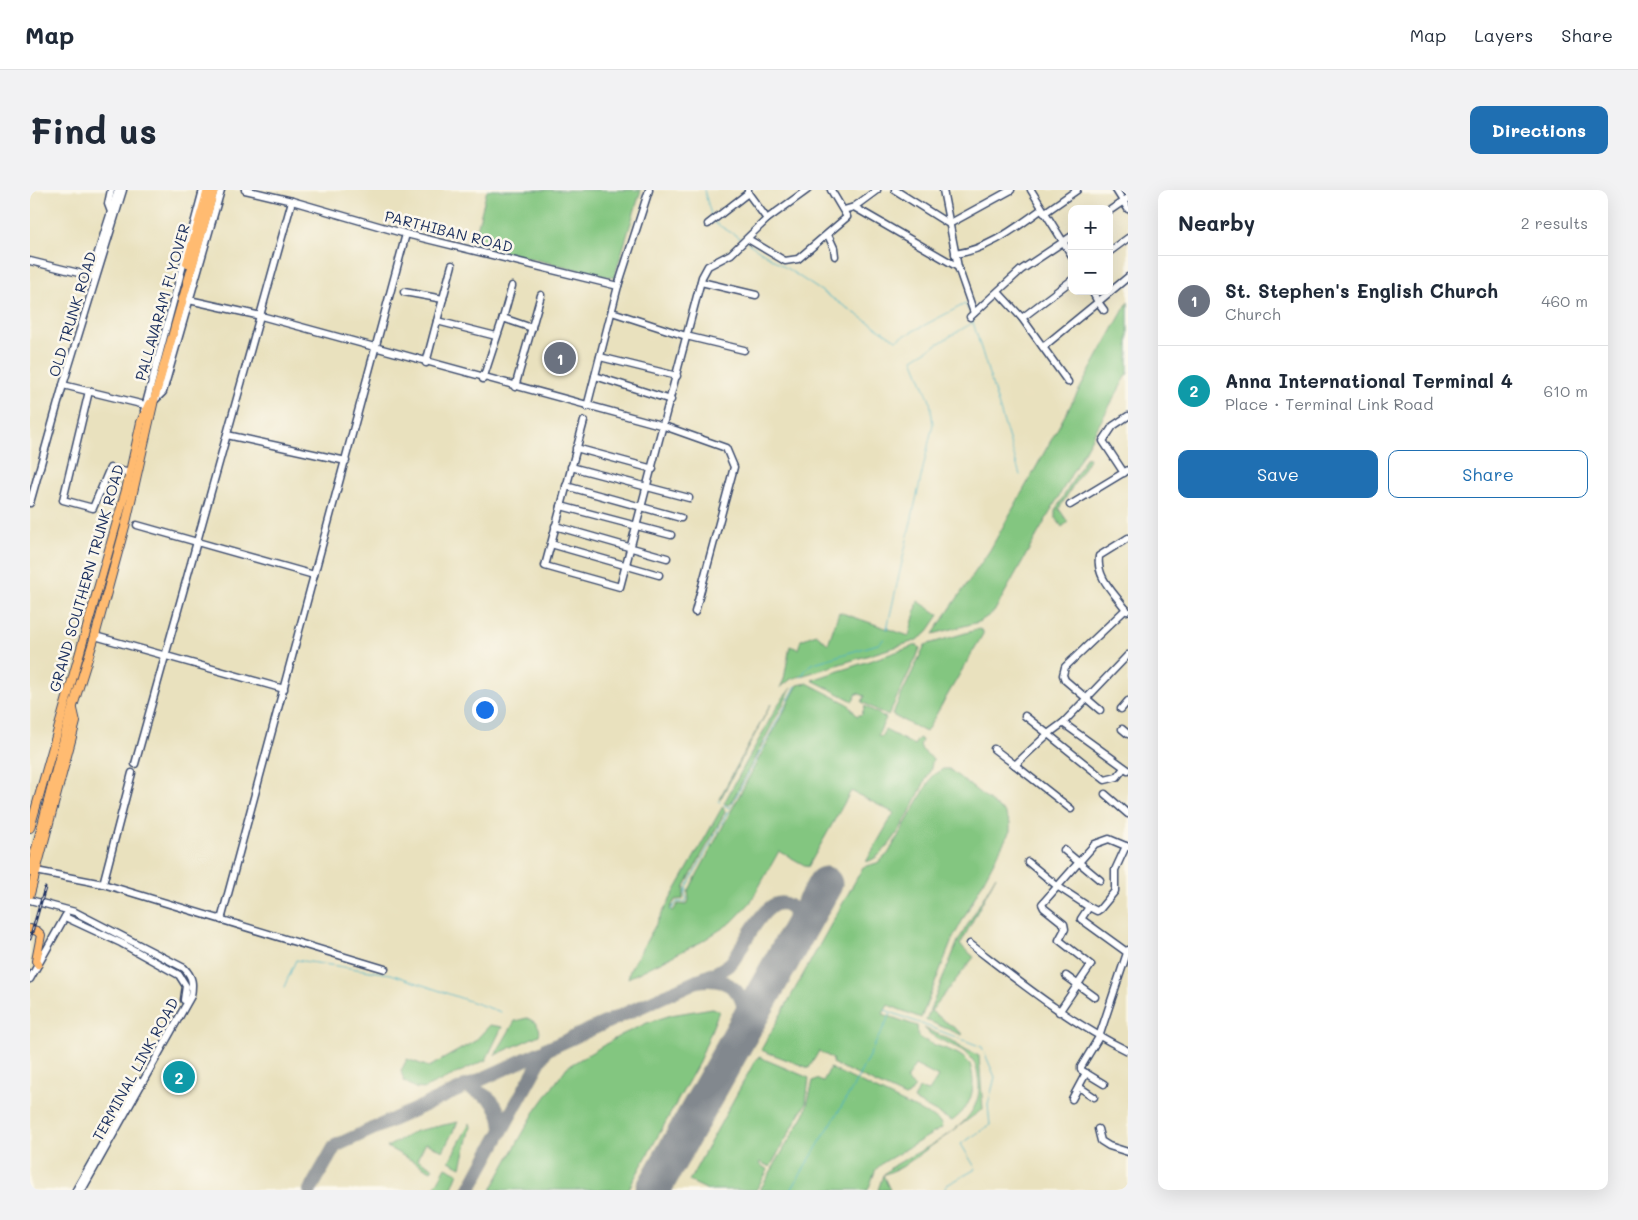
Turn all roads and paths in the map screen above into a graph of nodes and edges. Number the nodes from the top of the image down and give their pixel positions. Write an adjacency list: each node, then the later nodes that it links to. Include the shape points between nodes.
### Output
1 (123, 190): 29 (street)
2 (203, 190): 81 (street)
3 (208, 190): 77 (main road, PALLAVARAM FLYOVER)
4 (214, 190): 77 (main road, PALLAVARAM FLYOVER)
5 (221, 190): 54 (street)
6 (245, 190): 20 (street, PARTHIBAN ROAD)
7 (649, 190): 48 (street)
8 (806, 190): 26 (street)
9 (831, 190): 24 (street)
10 (877, 190): 21 (street)
11 (895, 190): 28 (street)
12 (943, 190): 28 (street)
13 (1012, 190): 28 (street)
14 (1031, 190): 25 (street)
15 (1077, 190): 25 (street)
16 (1116, 190): 19 (street)
17 (115, 192): 29 (street); 29 (street)
18 (748, 192): 26 (street); 27 (street)
19 (1125, 200): 22 (street); 23 (street)
20 (292, 201): 30 (street, PARTHIBAN ROAD); 59 (street)
21 (854, 207): 24 (street); 42 (street)
22 (1113, 208)
23 (1128, 209)
24 (844, 210): 31 (street, via 847,217)
25 (1043, 211): 35 (street); 38 (street, via 988,245)
26 (767, 219): 33 (street)
27 (708, 224)
28 (949, 224): 38 (street)
29 (109, 225): 44 (street, OLD TRUNK ROAD, via 95,262)
30 (406, 234): 48 (street, PARTHIBAN ROAD); 67 (street)
31 (828, 235): 33 (street, via 798,259 785,261); 39 (street)
32 (1128, 238): 36 (street)
33 (748, 239): 45 (street, via 731,254 708,266)
34 (1068, 239): 35 (street)
35 (1062, 243): 37 (street); 50 (street, via 1021,270)
36 (1112, 250)
37 (1068, 251)
38 (955, 254): 42 (street)
39 (835, 256)
40 (30, 261): 44 (street)
41 (452, 265): 55 (street)
42 (958, 267): 50 (street, via 972,315)
43 (1128, 276): 56 (street)
44 (95, 277): 75 (street, OLD TRUNK ROAD)
45 (701, 282): 51 (street); 65 (street)
46 (1068, 283): 61 (street)
47 (512, 286): 60 (street)
48 (618, 286): 58 (street)
49 (404, 292): 55 (street)
50 (998, 292): 61 (street)
51 (756, 294)
52 (541, 295): 63 (street)
53 (1094, 295): 56 (street)
54 (189, 300): 59 (street); 79 (street, via 163,392)
55 (443, 300): 62 (street)
56 (1098, 302): 57 (street); 66 (street)
57 (1104, 310)
58 (612, 312): 65 (street); 69 (street)
59 (261, 316): 67 (street); 87 (street)
60 (503, 318): 63 (street); 64 (street)
61 (1022, 318): 66 (street)
62 (437, 321): 64 (street); 70 (street)
63 (532, 328): 76 (street)
64 (496, 336): 73 (street)
65 (686, 336): 68 (street); 72 (street)
66 (1043, 347): 74 (street)
67 (376, 350): 70 (street); 89 (street)
68 (744, 350)
69 (600, 357): 71 (street); 72 (street)
70 (426, 363): 73 (street)
71 (595, 376): 80 (street); 82 (street)
72 (677, 376): 80 (street)
73 (483, 379): 76 (street)
74 (1068, 382)
75 (63, 385): 78 (street); 97 (street, OLD TRUNK ROAD)
76 (515, 387): 82 (street)
77 (155, 388): 79 (main road, PALLAVARAM FLYOVER); 85 (main road, PALLAVARAM FLYOVER)
78 (89, 391): 81 (street); 93 (street, via 63,500 93,508 110,468)
79 (154, 400): 116 (main road, GRAND SOUTHERN TRUNK ROAD, via 126,523)
80 (671, 400): 86 (street)
81 (145, 405): 85 (street)
82 (587, 406): 86 (street)
83 (1128, 416): 92 (street, via 1113,426 1103,440)
84 (584, 421): 88 (street)
85 (142, 422): 93 (main road, GRAND SOUTHERN TRUNK ROAD)
86 (664, 426): 91 (street); 115 (street, via 726,448 734,467)
87 (228, 435): 89 (street); 107 (street)
88 (576, 448): 90 (street); 91 (street)
89 (346, 460): 112 (street)
90 (571, 467): 94 (street); 95 (street)
91 (652, 469): 95 (street)
92 (1126, 471): 98 (street)
93 (130, 473): 138 (main road, GRAND SOUTHERN TRUNK ROAD)
94 (566, 486): 99 (street); 100 (street)
95 (647, 488): 96 (street); 100 (street)
96 (689, 498)
97 (30, 503)
98 (1070, 505)
99 (561, 506): 103 (street); 104 (street)
100 (642, 507): 101 (street); 104 (street)
101 (681, 518)
102 (137, 525): 107 (street)
103 (555, 526): 108 (street); 109 (street)
104 (636, 526): 105 (street); 109 (street)
105 (671, 536)
106 (1128, 538): 114 (street, via 1099,556 1098,561 1101,578)
107 (198, 541): 112 (street); 118 (street)
108 (551, 544): 111 (street); 111 (street, via 545,566 620,587)
109 (631, 547): 110 (street); 111 (street)
110 (667, 558)
111 (626, 566): 113 (street)
112 (314, 575): 119 (street)
113 (659, 575)
114 (1126, 607): 120 (street, via 1065,667 1065,680)
115 (695, 612)
116 (95, 636): 118 (street); 122 (main road, GRAND SOUTHERN TRUNK ROAD)
117 (1128, 655): 120 (street)
118 (166, 656): 119 (street); 131 (street)
119 (284, 689): 152 (street)
120 (1086, 697): 124 (street); 126 (street)
121 (1128, 701): 123 (street)
122 (72, 707): 143 (main road, GRAND SOUTHERN TRUNK ROAD); 143 (main road, via 76,722)
123 (1121, 708)
124 (1100, 710)
125 (1025, 716): 128 (street)
126 (1063, 723): 128 (street); 133 (street)
127 (1122, 729): 129 (street)
128 (1048, 734): 132 (street); 133 (street, via 1105,780 1117,777)
129 (1128, 734)
130 (994, 749): 132 (street)
131 (135, 764)
132 (1015, 765): 136 (street)
133 (1126, 769)
134 (132, 774): 145 (street)
135 (1105, 794): 137 (street)
136 (1071, 809)
137 (1128, 814)
138 (30, 828)
139 (1127, 847): 142 (street, via 1105,840 1095,844); 149 (street, via 1115,870 1115,891 1100,909)
140 (1064, 850): 142 (street)
141 (1028, 862): 146 (street)
142 (1078, 862): 144 (street); 146 (street)
143 (33, 871): 145 (street); 147 (main road)
144 (1100, 880)
145 (103, 884): 152 (street)
146 (1057, 886): 149 (street); 160 (street, via 1042,906 1064,924 1059,940 1091,966)
147 (30, 894)
148 (30, 900): 150 (street, TERMINAL LINK ROAD)
149 (1089, 907): 155 (street, via 1081,916 1082,921)
150 (69, 910): 151 (street); 173 (street, TERMINAL LINK ROAD, via 184,968 193,985 191,996)
151 (65, 917): 156 (street); 172 (street, TERMINAL LINK ROAD, via 179,975 186,986 186,996)
152 (221, 920): 157 (street)
153 (30, 929): 156 (main road, via 41,936)
154 (970, 944): 162 (street)
155 (1128, 952): 163 (street)
156 (38, 964): 159 (street)
157 (385, 969)
158 (1066, 976): 160 (street)
159 (30, 979)
160 (1080, 985): 161 (street); 162 (street)
161 (1095, 997)
162 (1059, 1012): 163 (street)
163 (1099, 1037): 164 (street); 165 (street, via 1081,1067)
164 (1128, 1050)
165 (1086, 1073): 166 (street); 167 (street)
166 (1104, 1084)
167 (1079, 1087): 168 (street); 169 (street)
168 (1094, 1097)
169 (1072, 1099)
170 (1098, 1129): 171 (street, via 1101,1141)
171 (1128, 1152)
172 (76, 1190)
173 (82, 1190)

